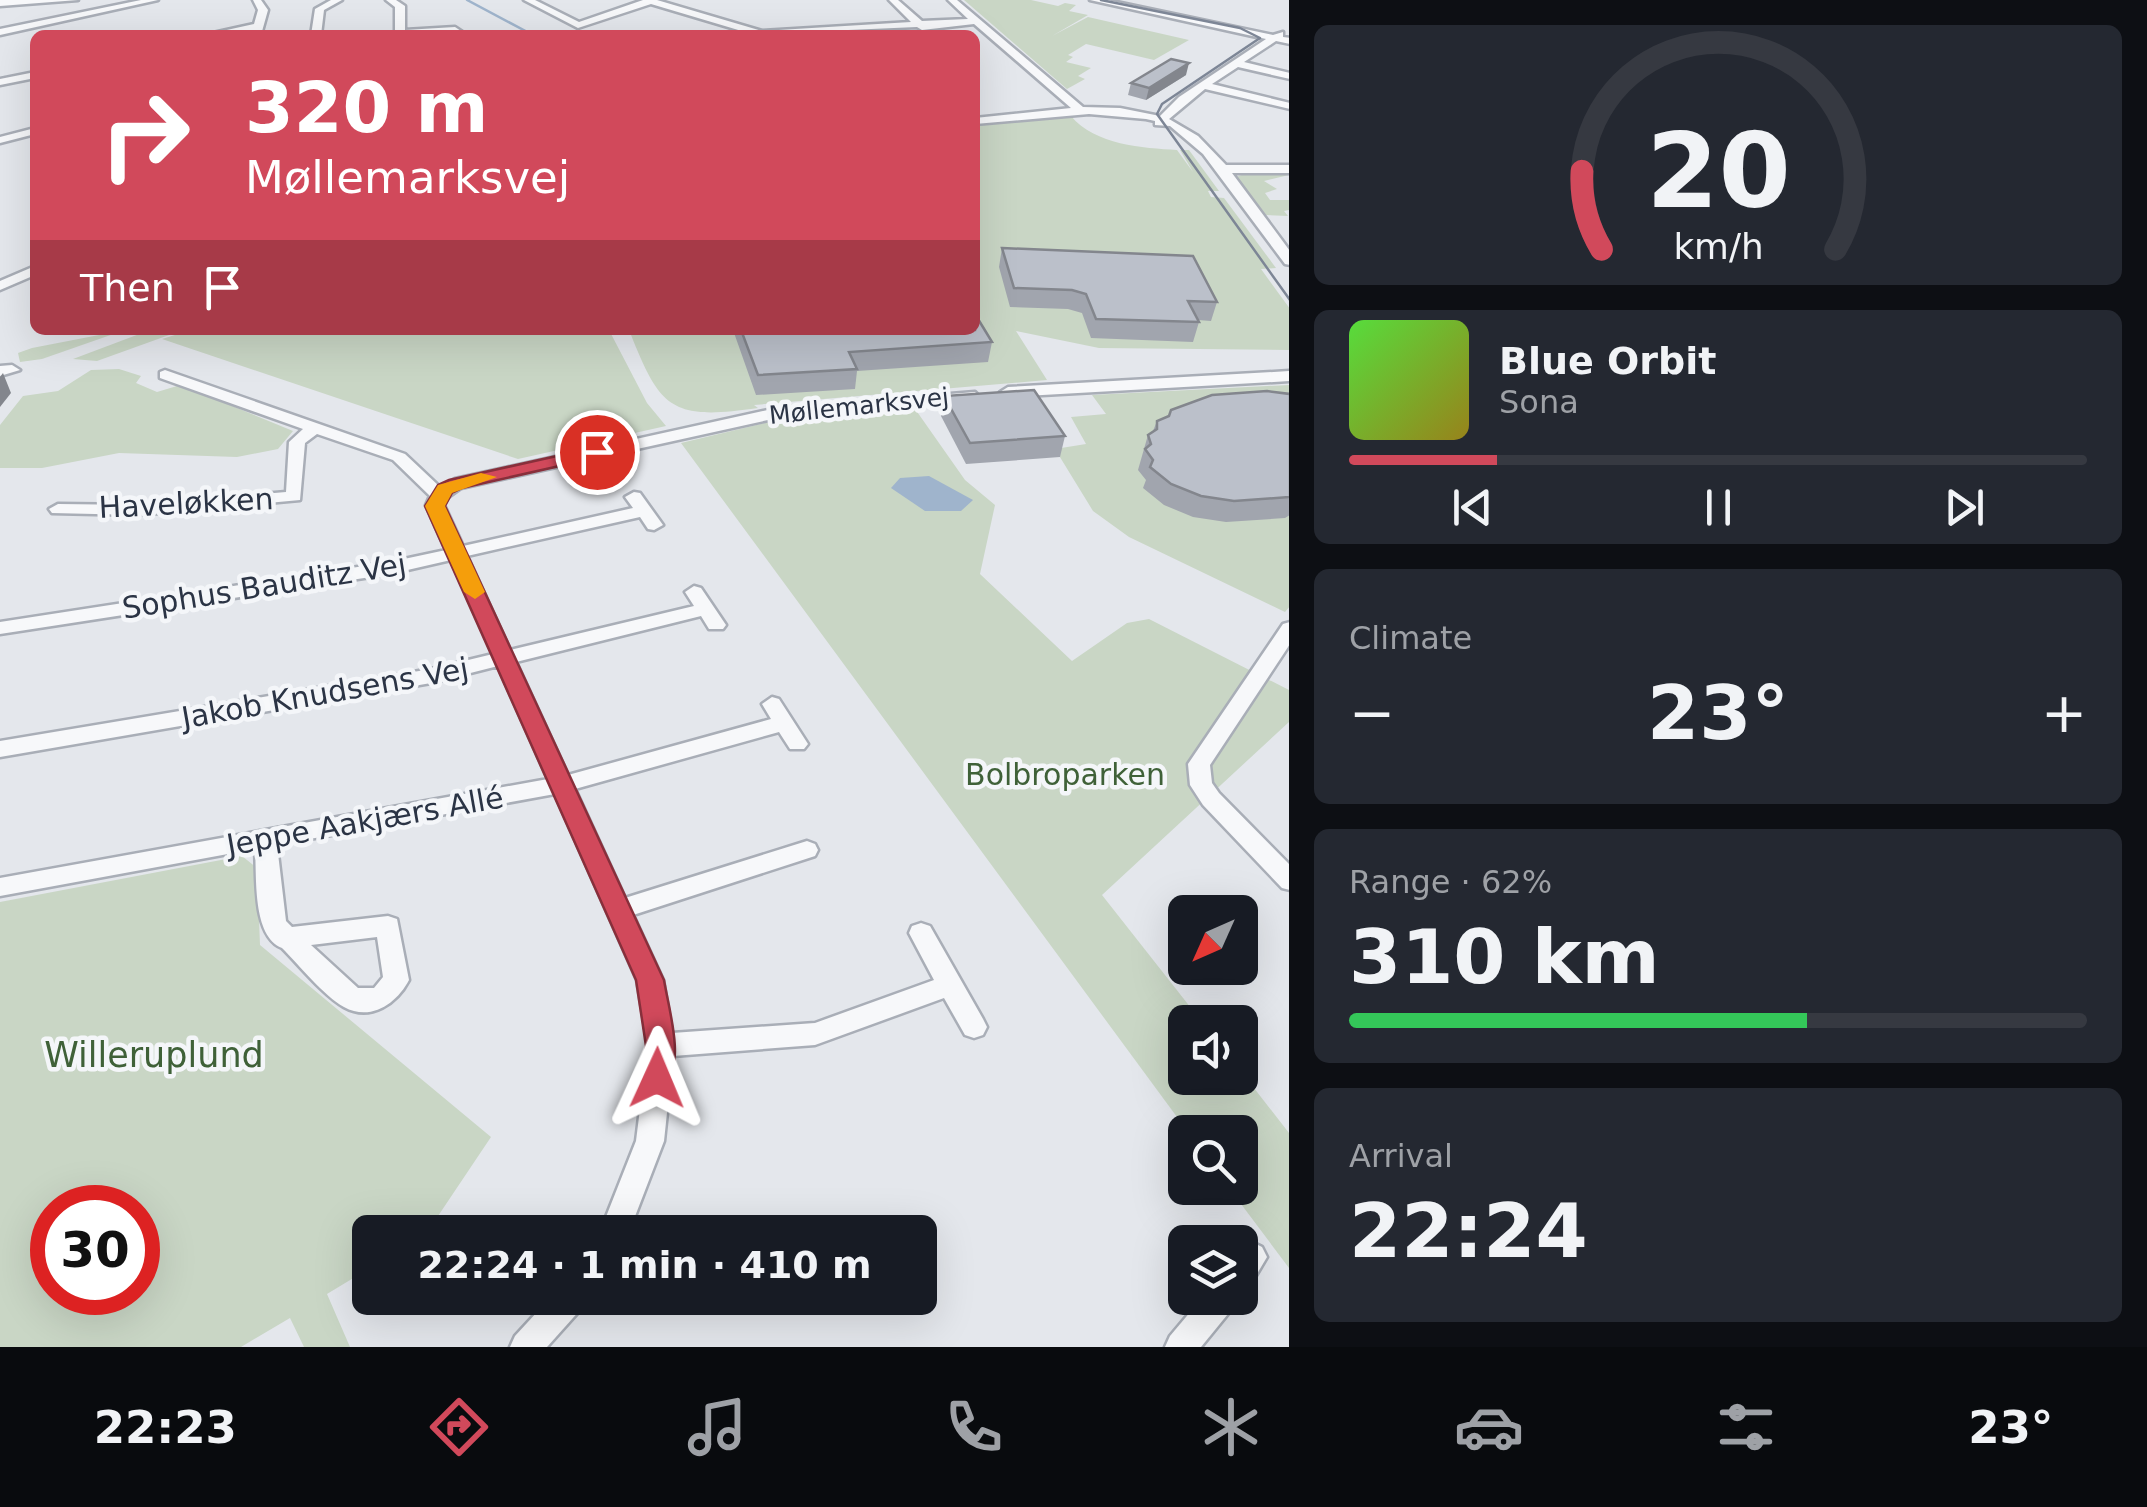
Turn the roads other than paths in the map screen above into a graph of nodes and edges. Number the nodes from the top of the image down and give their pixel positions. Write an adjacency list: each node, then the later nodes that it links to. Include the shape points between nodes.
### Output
1 (74, 0): 12 (street)
2 (154, 0): 20 (street)
3 (257, 0): 15 (street, via 264,10)
4 (338, 0): 16 (street, via 320,9)
5 (390, 0): 17 (street, via 400,6)
6 (649, 0): 11 (street, via 578,25); 18 (street)
7 (892, 0): 14 (street)
8 (952, 0): 13 (street)
9 (1094, 0): 21 (street)
10 (1121, 0): 21 (street)
11 (537, 1)
12 (0, 3)
13 (979, 23): 14 (street); 29 (street)
14 (922, 26): 19 (street)
15 (257, 30)
16 (317, 30)
17 (400, 30)
18 (756, 30)
19 (858, 30)
20 (0, 32)
21 (1284, 38): 22 (street)
22 (1239, 64): 24 (street); 26 (street)
23 (30, 75): 25 (street)
24 (1289, 76)
25 (0, 82)
26 (1205, 86): 28 (street); 32 (street)
27 (980, 106): 30 (street)
28 (1289, 106)
29 (1081, 111): 30 (street); 32 (street)
30 (995, 119): 31 (street)
31 (980, 120)
32 (1162, 122): 35 (street, via 1182,130)
33 (30, 132): 34 (street)
34 (0, 140)
35 (1218, 169): 36 (street); 37 (street)
36 (1289, 169)
37 (1289, 260)
38 (30, 272): 39 (street)
39 (0, 286)
40 (165, 375): 42 (street)
41 (1289, 376): 43 (street, Møllemarksvej, via 825,406 456,484)
42 (316, 426): 43 (street, via 399,457); 44 (street, Haveløkken, via 297,442 294,496 138,510)
43 (439, 495): 46 (street, via 435,506)
44 (58, 508)
45 (644, 511): 46 (street, Sophus Bauditz Vej)
46 (457, 554): 48 (street, Sophus Bauditz Vej); 50 (street)
47 (705, 608): 50 (street, Jakob Knudsens Vej)
48 (0, 628)
49 (1289, 630): 56 (street, via 1200,764 1201,785 1211,799)
50 (506, 659): 52 (street, Jakob Knudsens Vej); 53 (street)
51 (797, 744): 53 (street, Jeppe Aakjærs Allé, via 778,713)
52 (0, 750)
53 (564, 784): 54 (street, Jeppe Aakjærs Allé); 58 (street)
54 (266, 839): 57 (street, Jeppe Aakjærs Allé); 60 (street, via 274,925)
55 (806, 850): 58 (street)
56 (1289, 880)
57 (0, 887)
58 (620, 908): 63 (street, via 650,980)
59 (920, 932): 61 (street)
60 (283, 938)
61 (950, 985): 62 (street); 63 (street, via 816,1034)
62 (974, 1027)
63 (661, 1046): 64 (street, via 650,1141)
64 (621, 1215)
65 (555, 1315): 67 (street)
66 (1207, 1315): 68 (street)
67 (526, 1347)
68 (1182, 1347)

